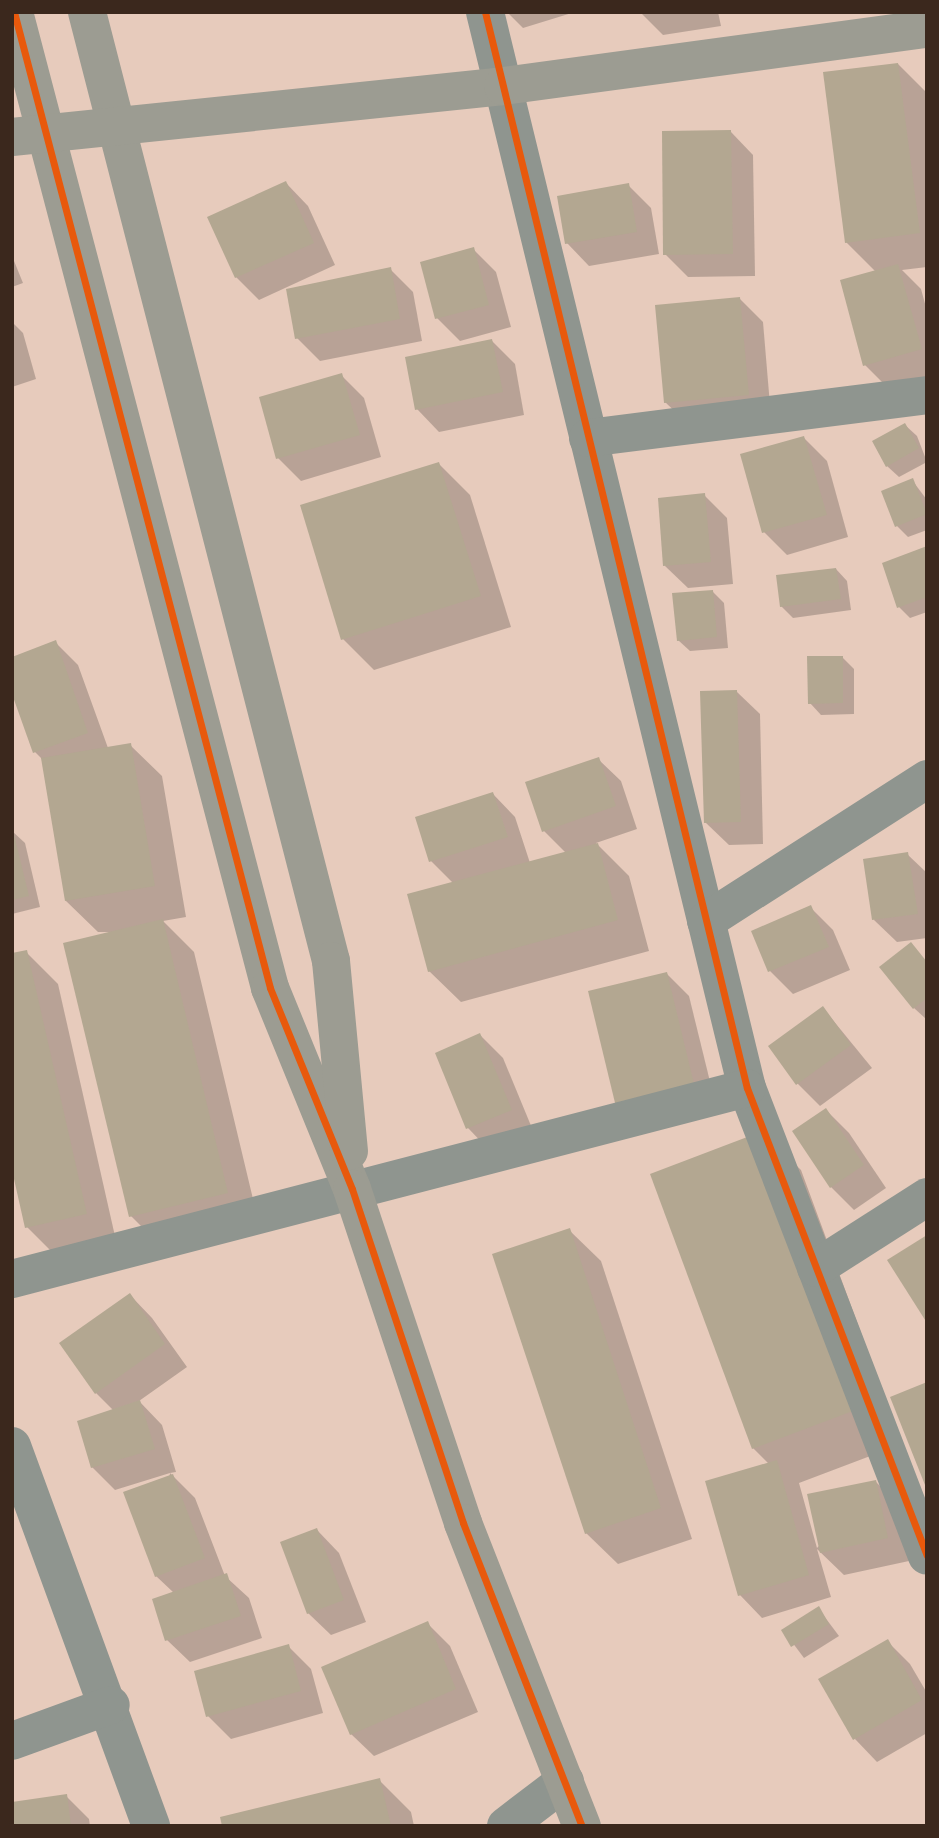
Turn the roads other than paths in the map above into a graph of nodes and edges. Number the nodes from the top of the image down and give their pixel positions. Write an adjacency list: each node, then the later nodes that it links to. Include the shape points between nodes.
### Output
1 (14, 12): 7 (street)
2 (87, 12): 6 (street)
3 (485, 12): 5 (street)
4 (927, 29): 5 (street)
5 (503, 86): 6 (street); 9 (street)
6 (117, 125): 7 (street); 13 (street, via 331,961)
7 (29, 135): 13 (street, via 270,988)
8 (927, 395): 9 (street)
9 (588, 438): 11 (street)
10 (927, 779): 11 (street)
11 (706, 921): 12 (street)
12 (747, 1088): 13 (street); 15 (street)
13 (352, 1189): 16 (street); 21 (street, via 463,1523)
14 (927, 1197): 15 (street)
15 (816, 1268): 18 (street)
16 (12, 1279)
17 (12, 1446): 19 (street)
18 (927, 1556)
19 (111, 1705): 20 (street); 22 (street)
20 (12, 1741)
21 (565, 1781): 23 (street); 24 (street)
22 (151, 1826)
23 (506, 1826)
24 (582, 1826)

